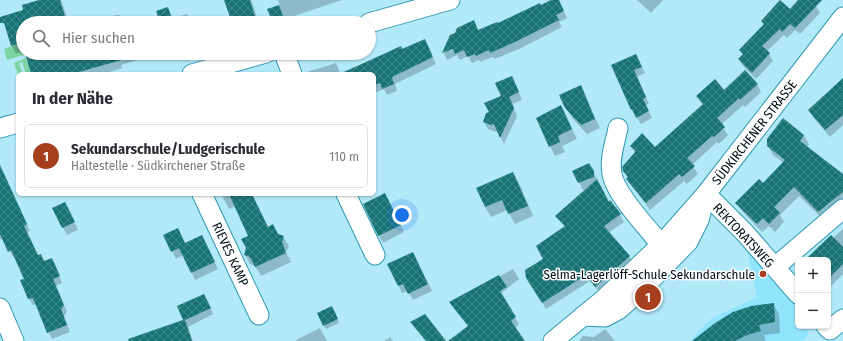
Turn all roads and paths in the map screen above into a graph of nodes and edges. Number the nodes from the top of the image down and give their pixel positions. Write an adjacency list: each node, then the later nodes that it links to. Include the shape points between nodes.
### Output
1 (450, 0): 3 (street)
2 (843, 17): 11 (street, SÜDKIRCHENER STRASSE)
3 (376, 21)
4 (241, 60): 6 (street)
5 (287, 60): 7 (street)
6 (199, 72)
7 (291, 72)
8 (16, 124): 9 (street)
9 (0, 128)
10 (618, 128): 15 (street, via 611,156 612,174 617,190)
11 (706, 194): 15 (street, SÜDKIRCHENER STRASSE); 17 (street, REKTORATSWEG); 21 (street, via 699,220 688,242 641,290 618,310 605,317)
12 (203, 196): 20 (street, RIEVES KAMP)
13 (347, 196): 16 (street)
14 (843, 209): 17 (street)
15 (661, 245): 21 (street, SÜDKIRCHENER STRASSE)
16 (375, 255)
17 (775, 267): 18 (street, REKTORATSWEG)
18 (797, 293)
19 (0, 308): 24 (street)
20 (259, 315)
21 (583, 316): 25 (street, SÜDKIRCHENER STRASSE)
22 (843, 319): 23 (street)
23 (829, 329)
24 (14, 341)
25 (553, 341)

